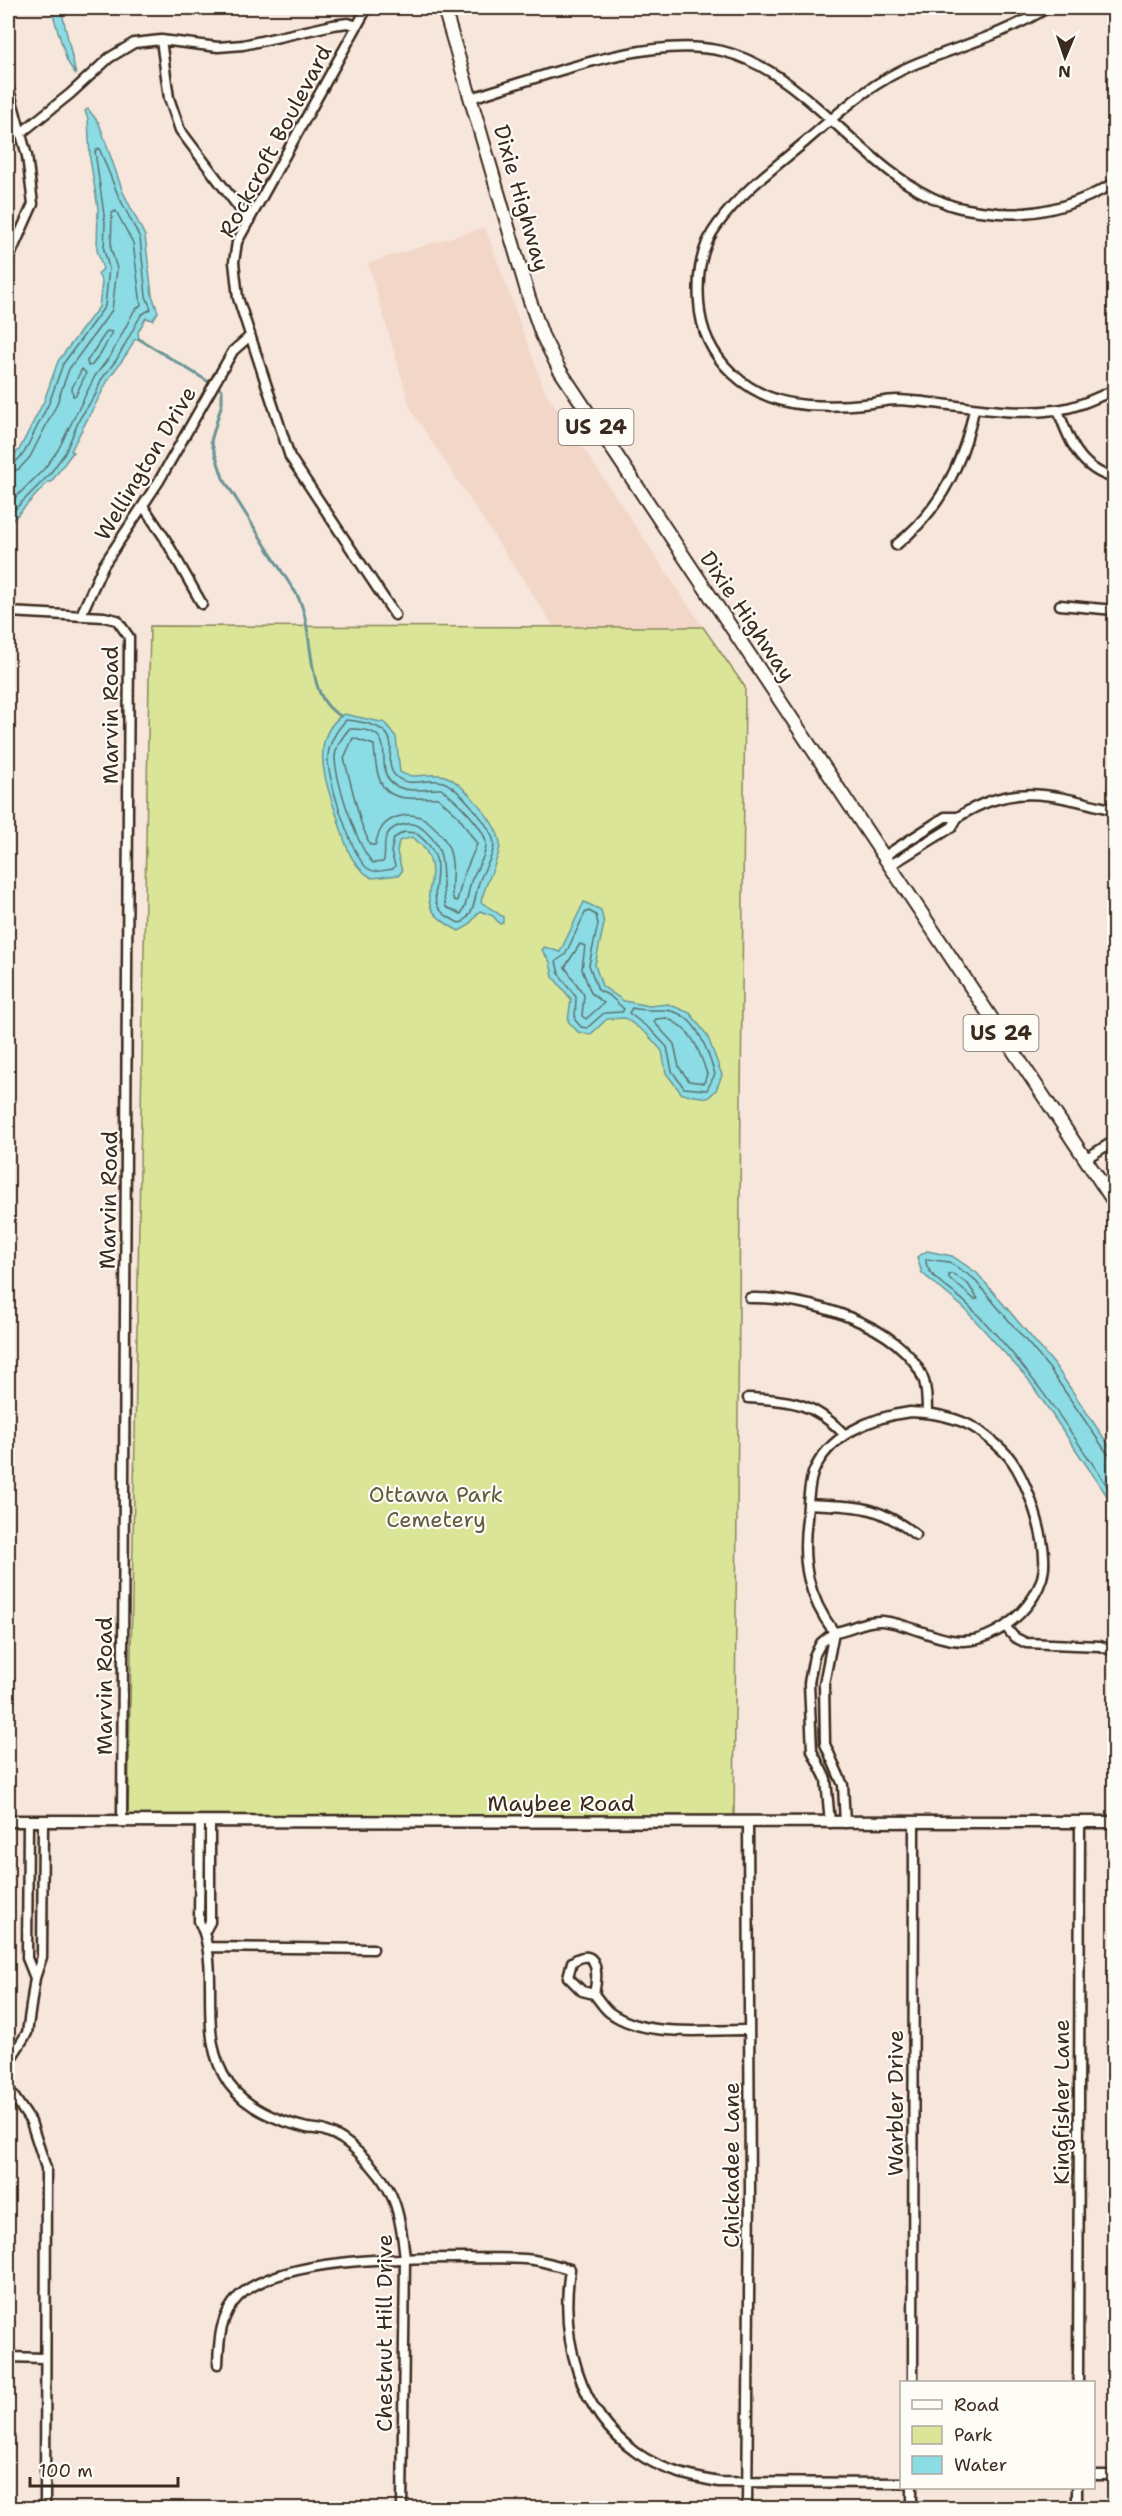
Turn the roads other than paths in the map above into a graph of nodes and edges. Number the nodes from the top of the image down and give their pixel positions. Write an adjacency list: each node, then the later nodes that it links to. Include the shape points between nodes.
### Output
1 (367, 8): 4 (street, Rockcroft Boulevard)
2 (444, 8): 7 (main road, Dixie Highway / US 24)
3 (1047, 8): 8 (street, via 1006,31 879,82)
4 (357, 26): 5 (street, via 333,25 218,47); 11 (street, Rockcroft Boulevard)
5 (161, 40): 9 (street, via 134,43 109,58); 11 (street, via 169,98 180,130)
6 (8, 86): 9 (street)
7 (471, 98): 8 (street, via 624,53 694,47 722,51 765,68); 27 (main road, Dixie Highway / US 24, via 529,298 559,369)
8 (830, 118): 10 (street, via 892,172 944,203 977,211 1061,208); 15 (street, via 742,197 717,225 703,254 698,282 699,312 713,352 729,373 778,400 805,405 897,400)
9 (21, 133): 12 (street, via 33,204)
10 (1114, 183)
11 (249, 220): 13 (street, Rockcroft Boulevard, via 237,242 234,280)
12 (8, 260)
13 (250, 336): 18 (street, Wellington Drive, via 233,351); 25 (street, Rockcroft Boulevard, via 290,457)
14 (1114, 390): 16 (street)
15 (974, 410): 16 (street); 19 (street, via 961,461 945,491 914,532)
16 (1058, 410): 17 (street, via 1077,454 1093,470)
17 (1114, 478)
18 (143, 506): 20 (street); 24 (street, Wellington Drive, via 102,566)
19 (896, 545)
20 (202, 604)
21 (1060, 605): 22 (street)
22 (1114, 610)
23 (8, 612): 24 (street)
24 (81, 615): 47 (street, Marvin Road, via 117,620 129,638 130,649)
25 (395, 615)
26 (1114, 810): 27 (street, via 1036,794 986,801 958,817 952,827)
27 (886, 862): 29 (main road, Dixie Highway / US 24)
28 (1114, 1141): 29 (street)
29 (1085, 1159): 30 (main road, Dixie Highway / US 24)
30 (1114, 1202)
31 (750, 1298): 33 (street, via 807,1302 873,1329 905,1352 915,1365 924,1379)
32 (748, 1398): 34 (street, via 789,1400 804,1405 818,1411)
33 (927, 1412): 34 (street, via 893,1414); 37 (street, via 960,1420 985,1434 1012,1460 1022,1479 1040,1533 1044,1566 1032,1599)
34 (844, 1434): 35 (street, via 818,1463)
35 (808, 1504): 36 (street, via 884,1512); 38 (street, via 804,1540 807,1583)
36 (916, 1535)
37 (1005, 1626): 38 (street, via 967,1641 939,1639 883,1621 867,1621); 39 (street, via 1026,1643 1100,1646)
38 (834, 1632): 40 (street, via 814,1656); 41 (street)
39 (1114, 1651)
40 (809, 1683): 41 (street); 43 (street, via 812,1751)
41 (824, 1684): 42 (street, via 825,1744)
42 (839, 1772): 43 (street); 53 (street)
43 (826, 1779): 52 (street)
44 (8, 1821): 45 (main road, Maybee Road)
45 (28, 1821): 46 (main road, Maybee Road); 58 (street)
46 (43, 1821): 47 (main road, Maybee Road); 57 (street)
47 (122, 1821): 48 (main road, Maybee Road)
48 (205, 1821): 49 (main road, Maybee Road); 55 (street, Chestnut Hill Drive); 56 (street)
49 (748, 1822): 52 (main road, Maybee Road); 64 (street, Chickadee Lane)
50 (1080, 1822): 51 (main road, Maybee Road); 54 (main road, Maybee Road); 72 (street, Kingfisher Lane)
51 (1114, 1822)
52 (830, 1823): 53 (main road, Maybee Road)
53 (845, 1823): 54 (main road, Maybee Road)
54 (914, 1823): 71 (street, Warbler Drive)
55 (199, 1884): 56 (street); 59 (street, Chestnut Hill Drive, via 199,1921)
56 (210, 1884): 59 (street, via 210,1922)
57 (42, 1908): 58 (street); 62 (street, via 42,1957)
58 (28, 1909): 62 (street, via 27,1958)
59 (204, 1933): 60 (street, Chestnut Hill Drive)
60 (209, 1947): 61 (street); 67 (street, Chestnut Hill Drive, via 210,2036 229,2083 254,2107 281,2120 324,2130 346,2140 380,2172 401,2219)
61 (373, 1949)
62 (35, 1978): 65 (street, via 27,2033)
63 (594, 1994): 63 (street, via 596,1964 589,1958 578,1958 572,1962 568,1977 582,1991); 64 (street, via 608,2011 641,2025)
64 (749, 2030): 76 (street, Chickadee Lane)
65 (8, 2063)
66 (8, 2088): 69 (street, via 31,2122 46,2168)
67 (405, 2258): 70 (street, via 283,2273 256,2283 238,2297 225,2316 219,2334); 76 (street, via 524,2259 570,2269 567,2319 573,2357 586,2393 603,2421 638,2454 661,2466 693,2477); 80 (street, Chestnut Hill Drive)
68 (8, 2357): 69 (street)
69 (44, 2358): 79 (street)
70 (218, 2364)
71 (913, 2381)
72 (1078, 2381)
73 (1095, 2475): 74 (street)
74 (1114, 2475)
75 (900, 2483): 76 (street)
76 (747, 2484): 81 (street, Chickadee Lane)
77 (912, 2489): 82 (street)
78 (1077, 2489): 83 (street)
79 (45, 2508)
80 (402, 2508)
81 (747, 2508)
82 (912, 2508)
83 (1077, 2508)

